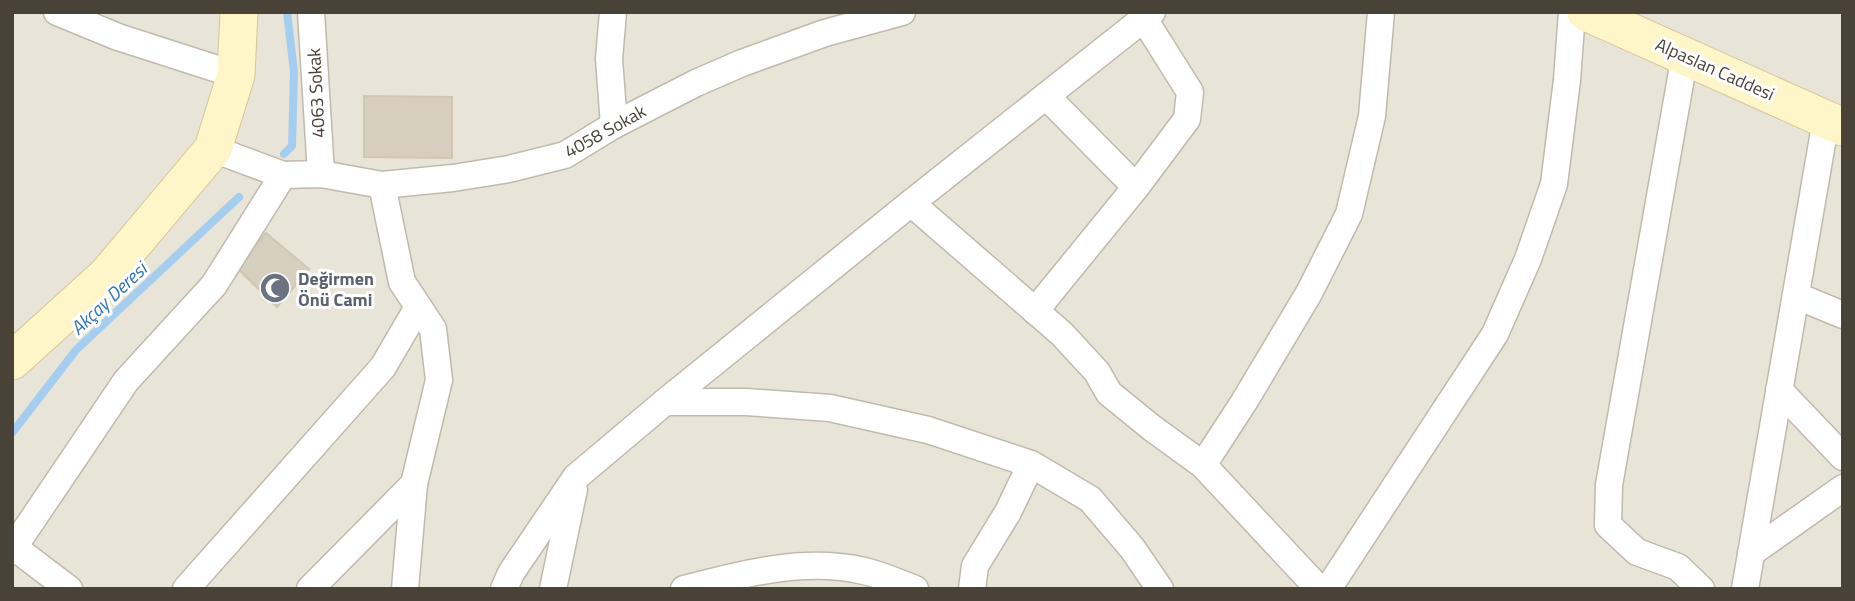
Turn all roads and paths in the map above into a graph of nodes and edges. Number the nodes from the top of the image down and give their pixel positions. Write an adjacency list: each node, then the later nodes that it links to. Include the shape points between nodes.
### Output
1 (57, 12): 11 (street)
2 (239, 12): 11 (street)
3 (311, 12): 16 (street, 4063 Sokak)
4 (613, 12): 14 (street, via 609,59)
5 (902, 12): 14 (street, 4058 Sokak, via 741,63)
6 (1381, 12): 30 (street, via 1372,116 1349,214 1309,293)
7 (1572, 12): 47 (street, via 1554,184 1528,259 1495,334)
8 (1586, 12): 10 (street, Alpaslan Caddesi)
9 (1148, 16): 12 (street); 19 (street, via 1190,92 1187,119)
10 (1685, 55): 13 (street, Alpaslan Caddesi); 48 (street, via 1609,485 1608,525 1637,552 1678,567)
11 (236, 75): 15 (street)
12 (1046, 96): 19 (street); 20 (street)
13 (1834, 123): 21 (street)
14 (614, 125): 18 (street, 4058 Sokak, via 565,155 543,161 453,178)
15 (214, 149): 17 (street, 4058 Sokak); 25 (street, via 107,275)
16 (321, 174): 17 (street, 4058 Sokak); 18 (street, 4058 Sokak)
17 (283, 175): 34 (street, via 214,285 126,381)
18 (382, 185): 22 (street, via 402,282)
19 (1136, 187): 23 (street)
20 (911, 203): 23 (street); 27 (street)
21 (1797, 296): 24 (street); 26 (street)
22 (418, 307): 32 (street, via 433,329 439,380); 37 (street, via 383,367)
23 (1035, 310): 30 (street, via 1097,372 1109,393)
24 (1843, 315)
25 (12, 361)
26 (1779, 390): 28 (street); 35 (street)
27 (665, 402): 29 (street, via 830,408 928,430); 31 (street)
28 (1843, 457)
29 (1031, 464): 44 (street, via 975,566); 45 (street, via 1090,499)
30 (1203, 465): 46 (street)
31 (576, 477): 40 (street); 41 (street)
32 (414, 484): 38 (street); 39 (street)
33 (1843, 488): 35 (street)
34 (14, 549): 36 (street)
35 (1751, 552): 49 (street)
36 (69, 589)
37 (186, 589)
38 (310, 589)
39 (405, 589)
40 (504, 589)
41 (553, 589)
42 (684, 589): 43 (street, via 747,573 811,566 863,571)
43 (915, 589)
44 (972, 589)
45 (1160, 589)
46 (1319, 589)
47 (1328, 589)
48 (1701, 589)
49 (1745, 589)

